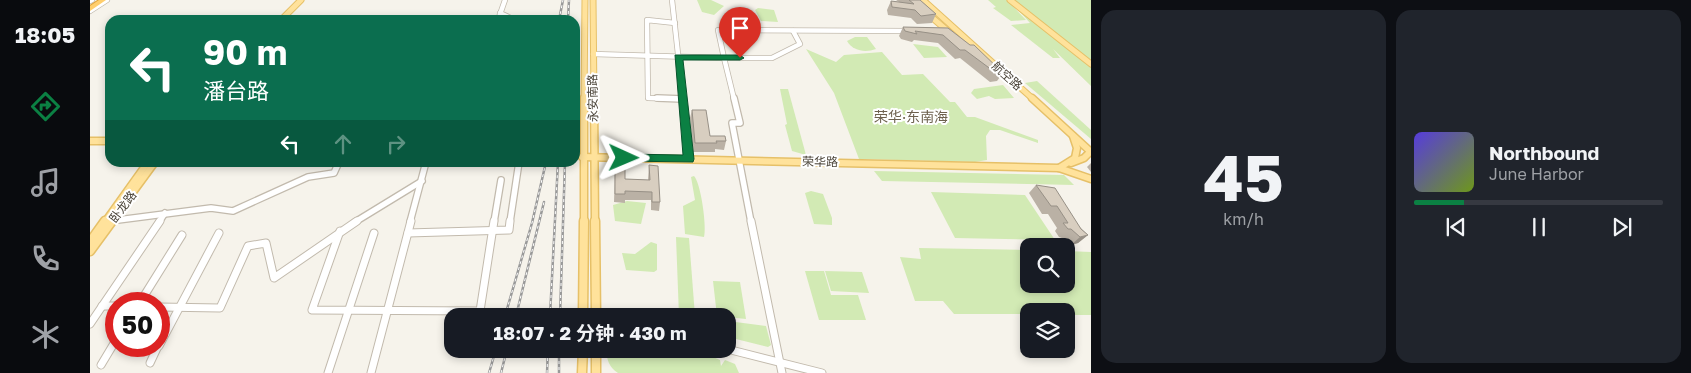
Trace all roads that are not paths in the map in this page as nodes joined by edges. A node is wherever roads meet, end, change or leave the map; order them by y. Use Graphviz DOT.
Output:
graph roads {
  1 [pos="96,0"];
  2 [pos="103,0"];
  3 [pos="107,0"];
  4 [pos="301,0"];
  5 [pos="306,0"];
  6 [pos="505,0"];
  7 [pos="585,0"];
  8 [pos="593,0"];
  9 [pos="672,0"];
  10 [pos="913,0"];
  11 [pos="918,0"];
  12 [pos="923,0"];
  13 [pos="928,0"];
  14 [pos="1010,0"];
  15 [pos="1014,0"];
  16 [pos="91,2"];
  17 [pos="90,10"];
  18 [pos="500,14"];
  19 [pos="286,15"];
  20 [pos="291,15"];
  21 [pos="675,23"];
  22 [pos="793,31"];
  23 [pos="918,31"];
  24 [pos="938,31"];
  25 [pos="948,32"];
  26 [pos="593,54"];
  27 [pos="647,56"];
  28 [pos="678,57"];
  29 [pos="724,58"];
  30 [pos="1091,60"];
  31 [pos="1091,64"];
  32 [pos="996,66"];
  33 [pos="1030,96"];
  34 [pos="683,99"];
  35 [pos="1073,136"];
  36 [pos="90,141"];
  37 [pos="105,141"];
  38 [pos="1091,145"];
  39 [pos="1091,151"];
  40 [pos="583,157"];
  41 [pos="594,157"];
  42 [pos="1075,158"];
  43 [pos="1087,158"];
  44 [pos="689,159"];
  45 [pos="738,160"];
  46 [pos="144,167"];
  47 [pos="151,167"];
  48 [pos="337,167"];
  49 [pos="425,167"];
  50 [pos="518,167"];
  51 [pos="1059,168"];
  52 [pos="1091,178"];
  53 [pos="501,180"];
  54 [pos="422,181"];
  55 [pos="165,213"];
  56 [pos="118,220"];
  57 [pos="340,231"];
  58 [pos="493,231"];
  59 [pos="374,232"];
  60 [pos="219,233"];
  61 [pos="408,233"];
  62 [pos="182,235"];
  63 [pos="90,242"];
  64 [pos="90,251"];
  65 [pos="146,292"];
  66 [pos="102,306"];
  67 [pos="170,307"];
  68 [pos="179,307"];
  69 [pos="583,308"];
  70 [pos="602,308"];
  71 [pos="349,311"];
  72 [pos="388,311"];
  73 [pos="90,324"];
  74 [pos="170,325"];
  75 [pos="736,351"];
  76 [pos="106,357"];
  77 [pos="153,357"];
  78 [pos="583,358"];
  79 [pos="596,358"];
  80 [pos="150,363"];
  81 [pos="779,363"];
  82 [pos="101,365"];
  83 [pos="328,373"];
  84 [pos="372,373"];
  85 [pos="582,373"];
  86 [pos="596,373"];
  87 [pos="782,373"];
  88 [pos="822,373"];
  1 -- 16 [label="highway"];
  2 -- 17 [label="highway"];
  3 -- 17 [label="street"];
  4 -- 19 [label="main road"];
  5 -- 20 [label="main road"];
  6 -- 18 [label="street"];
  7 -- 40 [label="main road, 永安南路"];
  8 -- 26 [label="main road, 永安南路"];
  9 -- 21 [label="street"];
  10 -- 25 [label="main road"];
  11 -- 32 [label="main road"];
  12 -- 32 [label="main road, 航空路"];
  13 -- 38 [label="main road, 航空路"];
  14 -- 31 [label="main road"];
  15 -- 30 [label="main road"];
  21 -- 27 [label="street"];
  21 -- 28 [label="street"];
  22 -- 23 [label="street"];
  22 -- 29 [label="street"];
  22 -- 29 [label="street"];
  24 -- 25 [label="street"];
  25 -- 33 [label="main road"];
  26 -- 27 [label="street"];
  26 -- 41 [label="main road, 永安南路"];
  27 -- 28 [label="street"];
  27 -- 34 [label="street"];
  28 -- 29 [label="street"];
  28 -- 34 [label="street"];
  29 -- 45 [label="street"];
  32 -- 33 [label="main road, 航空路"];
  33 -- 35 [label="main road, 航空路"];
  34 -- 44 [label="street"];
  35 -- 39 [label="main road, 航空路"];
  35 -- 42 [label="main road"];
  36 -- 37 [label="main road"];
  39 -- 43 [label="main road"];
  40 -- 41 [label="main road, 荣华路"];
  40 -- 69 [label="main road, 永安南路"];
  41 -- 44 [label="main road, 荣华路"];
  41 -- 70 [label="main road, 永安南路"];
  42 -- 43 [label="main road"];
  42 -- 51 [label="main road"];
  43 -- 51 [label="main road"];
  44 -- 45 [label="main road, 荣华路"];
  45 -- 51 [label="main road, 荣华路"];
  45 -- 81 [label="street"];
  46 -- 63 [label="main road, 卧龙路"];
  47 -- 64 [label="main road, 卧龙路"];
  48 -- 55 [label="street"];
  49 -- 54 [label="street"];
  50 -- 58 [label="street"];
  51 -- 52 [label="main road, 荣华路"];
  53 -- 58 [label="street"];
  54 -- 57 [label="street"];
  54 -- 61 [label="street"];
  55 -- 56 [label="street"];
  55 -- 66 [label="street"];
  57 -- 68 [label="street"];
  57 -- 71 [label="street"];
  58 -- 61 [label="street"];
  58 -- 72 [label="street"];
  59 -- 71 [label="street"];
  60 -- 68 [label="street"];
  61 -- 72 [label="street"];
  62 -- 65 [label="street"];
  66 -- 73 [label="street"];
  67 -- 68 [label="street"];
  68 -- 74 [label="street"];
  71 -- 72 [label="street"];
  71 -- 83 [label="street"];
  72 -- 84 [label="street"];
  75 -- 81 [label="street"];
  76 -- 82 [label="street"];
  77 -- 80 [label="street"];
  78 -- 85 [label="main road"];
  79 -- 86 [label="main road"];
  81 -- 87 [label="street"];
  81 -- 88 [label="street"];
}
